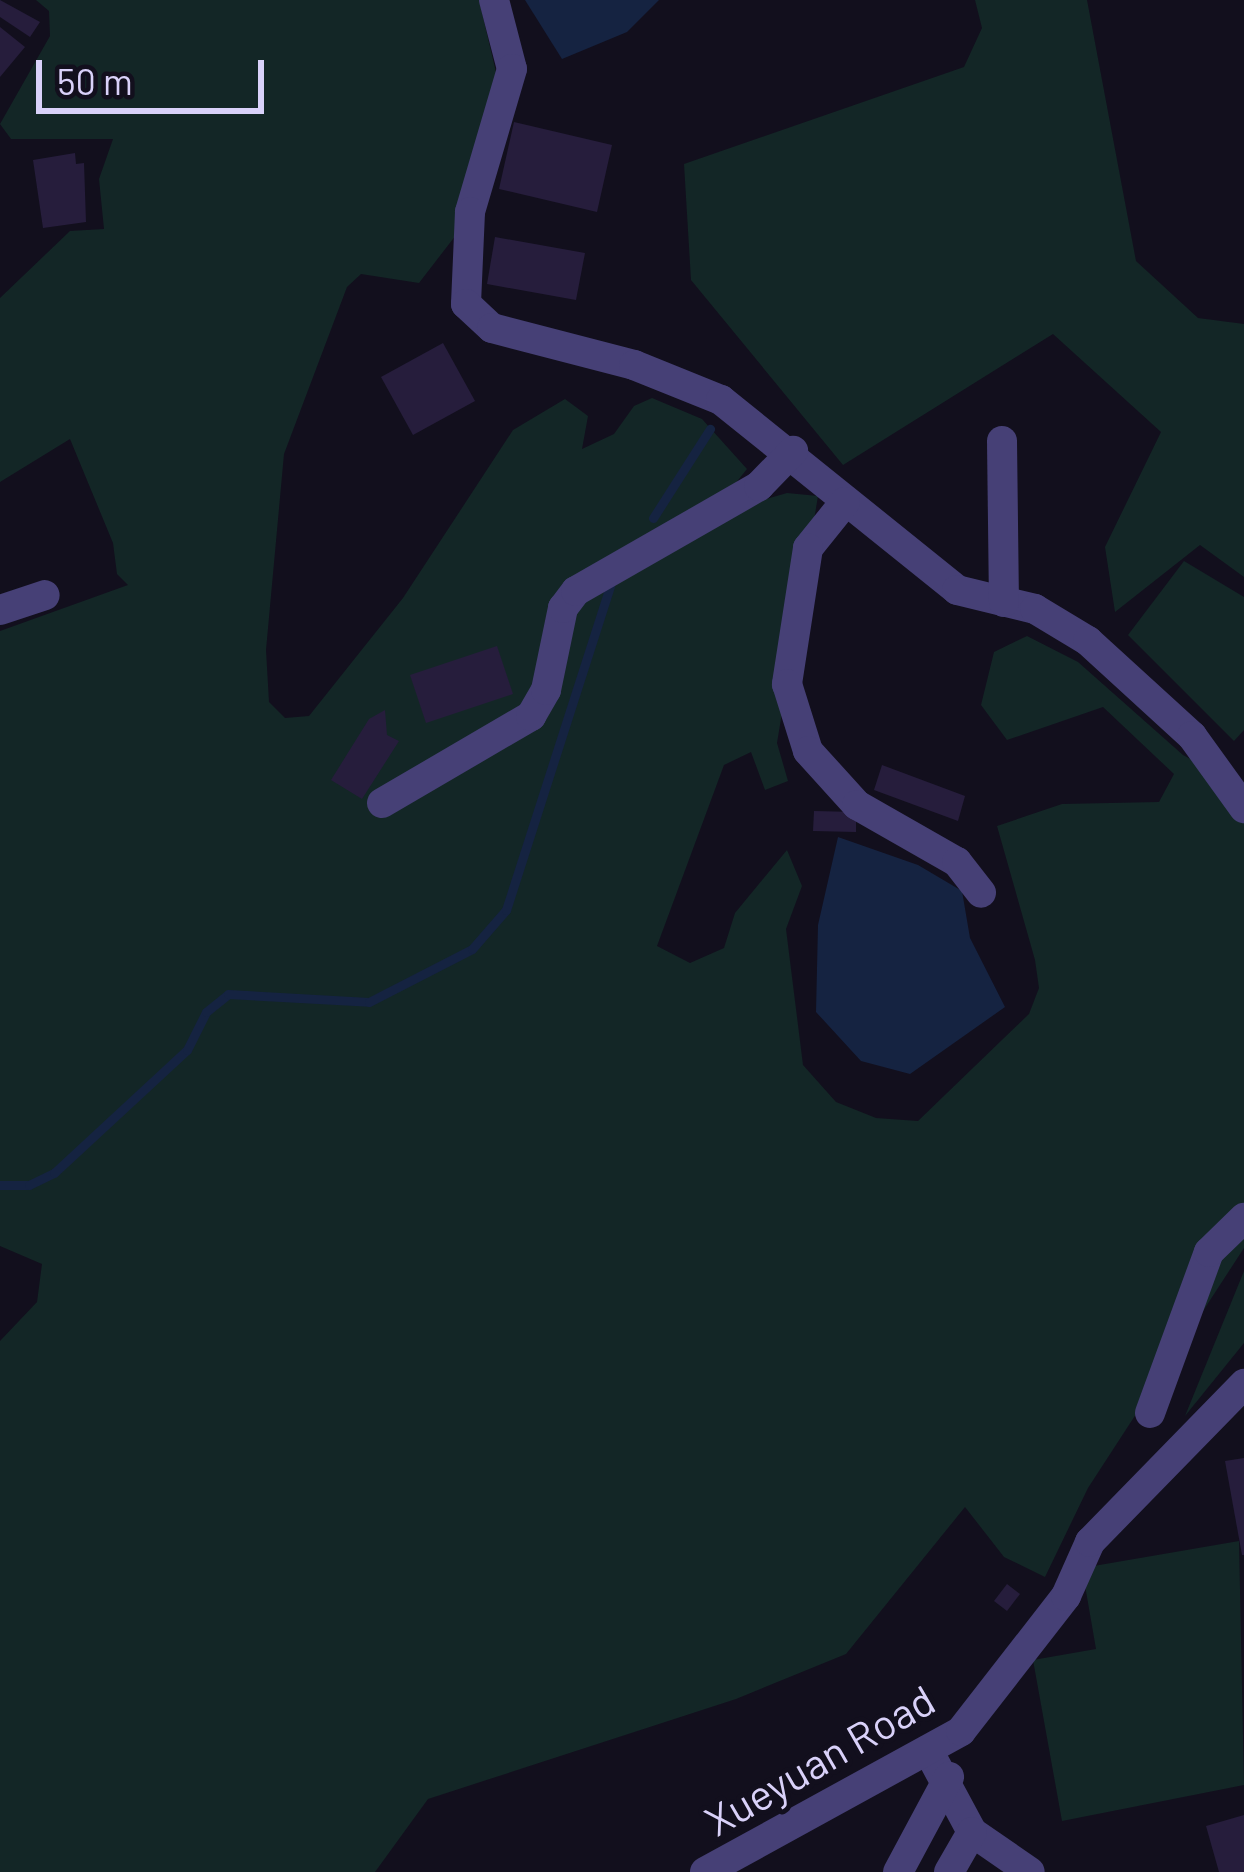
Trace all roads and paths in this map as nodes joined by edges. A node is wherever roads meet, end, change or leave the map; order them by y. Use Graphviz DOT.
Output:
graph roads {
  1 [pos="494,0"];
  2 [pos="1002,441"];
  3 [pos="793,451"];
  4 [pos="844,502"];
  5 [pos="45,595"];
  6 [pos="1004,602"];
  7 [pos="0,610"];
  8 [pos="382,803"];
  9 [pos="1244,808"];
  10 [pos="981,893"];
  11 [pos="1244,1218"];
  12 [pos="1244,1384"];
  13 [pos="1150,1413"];
  14 [pos="928,1750"];
  15 [pos="949,1778"];
  16 [pos="972,1832"];
  17 [pos="705,1872"];
  18 [pos="898,1872"];
  19 [pos="949,1872"];
  20 [pos="1030,1872"];
  1 -- 3 [label="street"];
  2 -- 6 [label="street"];
  3 -- 4 [label="street"];
  3 -- 8 [label="street"];
  4 -- 6 [label="street"];
  4 -- 10 [label="street"];
  5 -- 7 [label="street"];
  6 -- 9 [label="street"];
  11 -- 13 [label="street"];
  12 -- 14 [label="street, Xueyuan Road"];
  14 -- 15 [label="street"];
  14 -- 17 [label="street, Xueyuan Road"];
  15 -- 16 [label="street"];
  15 -- 18 [label="street"];
  16 -- 19 [label="street"];
  16 -- 20 [label="street"];
}
